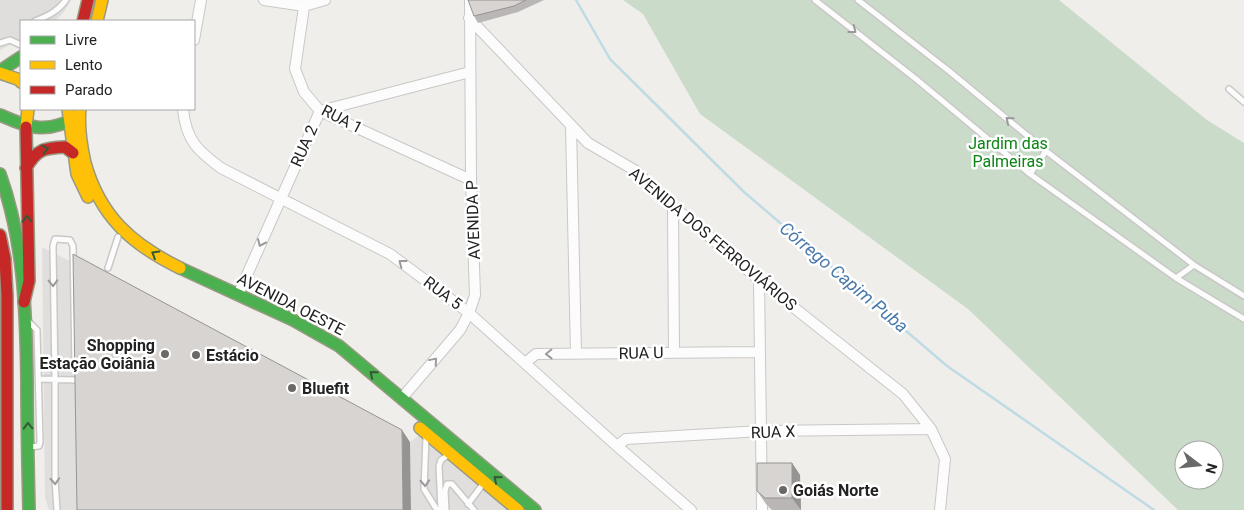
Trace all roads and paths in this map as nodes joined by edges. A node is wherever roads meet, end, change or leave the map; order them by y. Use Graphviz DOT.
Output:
graph roads {
  1 [pos="66,0"];
  2 [pos="102,0"];
  3 [pos="201,0"];
  4 [pos="264,0"];
  5 [pos="325,0"];
  6 [pos="470,0"];
  7 [pos="815,0"];
  8 [pos="858,0"];
  9 [pos="304,3"];
  10 [pos="86,10"];
  11 [pos="469,18"];
  12 [pos="38,20"];
  13 [pos="74,20"];
  14 [pos="97,20"];
  15 [pos="195,34"];
  16 [pos="0,43"];
  17 [pos="20,45"];
  18 [pos="20,58"];
  19 [pos="0,72"];
  20 [pos="470,72"];
  21 [pos="20,80"];
  22 [pos="1229,89"];
  23 [pos="1244,102"];
  24 [pos="30,110"];
  25 [pos="183,110"];
  26 [pos="320,111"];
  27 [pos="0,116"];
  28 [pos="76,116"];
  29 [pos="571,126"];
  30 [pos="26,127"];
  31 [pos="1046,151"];
  32 [pos="73,153"];
  33 [pos="26,170"];
  34 [pos="0,174"];
  35 [pos="1030,174"];
  36 [pos="471,180"];
  37 [pos="281,198"];
  38 [pos="673,207"];
  39 [pos="118,237"];
  40 [pos="1,241"];
  41 [pos="1194,265"];
  42 [pos="108,268"];
  43 [pos="1176,278"];
  44 [pos="759,280"];
  45 [pos="238,295"];
  46 [pos="1244,296"];
  47 [pos="24,302"];
  48 [pos="469,313"];
  49 [pos="25,318"];
  50 [pos="1244,319"];
  51 [pos="760,352"];
  52 [pos="674,353"];
  53 [pos="576,354"];
  54 [pos="524,363"];
  55 [pos="39,379"];
  56 [pos="55,380"];
  57 [pos="75,380"];
  58 [pos="75,389"];
  59 [pos="402,398"];
  60 [pos="931,429"];
  61 [pos="761,431"];
  62 [pos="426,433"];
  63 [pos="617,446"];
  64 [pos="28,447"];
  65 [pos="449,454"];
  66 [pos="484,483"];
  67 [pos="468,504"];
  68 [pos="7,510"];
  69 [pos="29,510"];
  70 [pos="57,510"];
  71 [pos="440,510"];
  72 [pos="446,510"];
  73 [pos="474,510"];
  74 [pos="518,510"];
  75 [pos="535,510"];
  76 [pos="691,510"];
  77 [pos="762,510"];
  78 [pos="940,510"];
  1 -- 12 [label="lane"];
  2 -- 14 [label="main road"];
  3 -- 15 [label="street"];
  4 -- 9 [label="street"];
  5 -- 9 [label="street"];
  6 -- 11 [label="street"];
  7 -- 35 [label="lane, one-way"];
  31 -- 8 [label="lane, one-way"];
  9 -- 26 [label="street, RUA 1"];
  10 -- 13 [label="main road"];
  11 -- 20 [label="street, AVENIDA P"];
  11 -- 29 [label="street, AVENIDA DOS FERROVIÁRIOS"];
  16 -- 17 [label="lane"];
  18 -- 19 [label="main road"];
  19 -- 21 [label="main road"];
  20 -- 26 [label="street, RUA 2"];
  20 -- 36 [label="street, AVENIDA P"];
  22 -- 23 [label="lane"];
  24 -- 30 [label="main road"];
  25 -- 37 [label="street, RUA 5"];
  26 -- 36 [label="street, RUA 1"];
  26 -- 37 [label="street, RUA 2"];
  27 -- 30 [label="main road"];
  28 -- 30 [label="main road"];
  28 -- 32 [label="main road, AVENIDA OESTE"];
  45 -- 28 [label="main road, AVENIDA OESTE, one-way"];
  29 -- 38 [label="street, AVENIDA DOS FERROVIÁRIOS"];
  29 -- 53 [label="street"];
  30 -- 33 [label="main road"];
  31 -- 35 [label="lane"];
  31 -- 41 [label="lane"];
  33 -- 32 [label="main road, one-way"];
  32 -- 39 [label="main road, AVENIDA OESTE"];
  47 -- 33 [label="main road, one-way"];
  34 -- 47 [label="main road"];
  35 -- 43 [label="lane"];
  36 -- 48 [label="street, AVENIDA P"];
  37 -- 45 [label="street, RUA 2, one-way"];
  48 -- 37 [label="street, RUA 5, one-way"];
  38 -- 44 [label="street, AVENIDA DOS FERROVIÁRIOS"];
  38 -- 52 [label="street"];
  39 -- 42 [label="lane"];
  39 -- 62 [label="main road, AVENIDA OESTE"];
  40 -- 68 [label="main road"];
  41 -- 43 [label="lane"];
  41 -- 46 [label="lane"];
  43 -- 50 [label="lane"];
  44 -- 51 [label="street"];
  44 -- 60 [label="street, AVENIDA DOS FERROVIÁRIOS"];
  59 -- 45 [label="main road, AVENIDA OESTE, one-way"];
  47 -- 49 [label="main road"];
  48 -- 54 [label="street, RUA 5"];
  59 -- 48 [label="street, AVENIDA P, one-way"];
  49 -- 55 [label="lane"];
  64 -- 49 [label="main road, one-way"];
  51 -- 52 [label="street, RUA U"];
  51 -- 61 [label="street"];
  52 -- 53 [label="street, RUA U"];
  53 -- 54 [label="street, RUA U, one-way"];
  54 -- 63 [label="street, RUA 5"];
  55 -- 56 [label="lane"];
  55 -- 64 [label="lane"];
  56 -- 57 [label="lane"];
  57 -- 56 [label="lane, one-way"];
  56 -- 70 [label="lane, one-way"];
  57 -- 58 [label="lane"];
  75 -- 59 [label="main road, AVENIDA OESTE, one-way"];
  60 -- 61 [label="street, RUA X"];
  60 -- 78 [label="street, AVENIDA DOS FERROVIÁRIOS"];
  61 -- 63 [label="street, RUA X"];
  61 -- 77 [label="street"];
  62 -- 65 [label="main road, AVENIDA OESTE"];
  62 -- 71 [label="lane, one-way"];
  63 -- 76 [label="street, RUA 5"];
  64 -- 69 [label="main road"];
  65 -- 66 [label="main road, AVENIDA OESTE"];
  65 -- 71 [label="lane"];
  66 -- 67 [label="lane"];
  66 -- 74 [label="main road, AVENIDA OESTE"];
  67 -- 72 [label="lane"];
  67 -- 73 [label="lane"];
}
